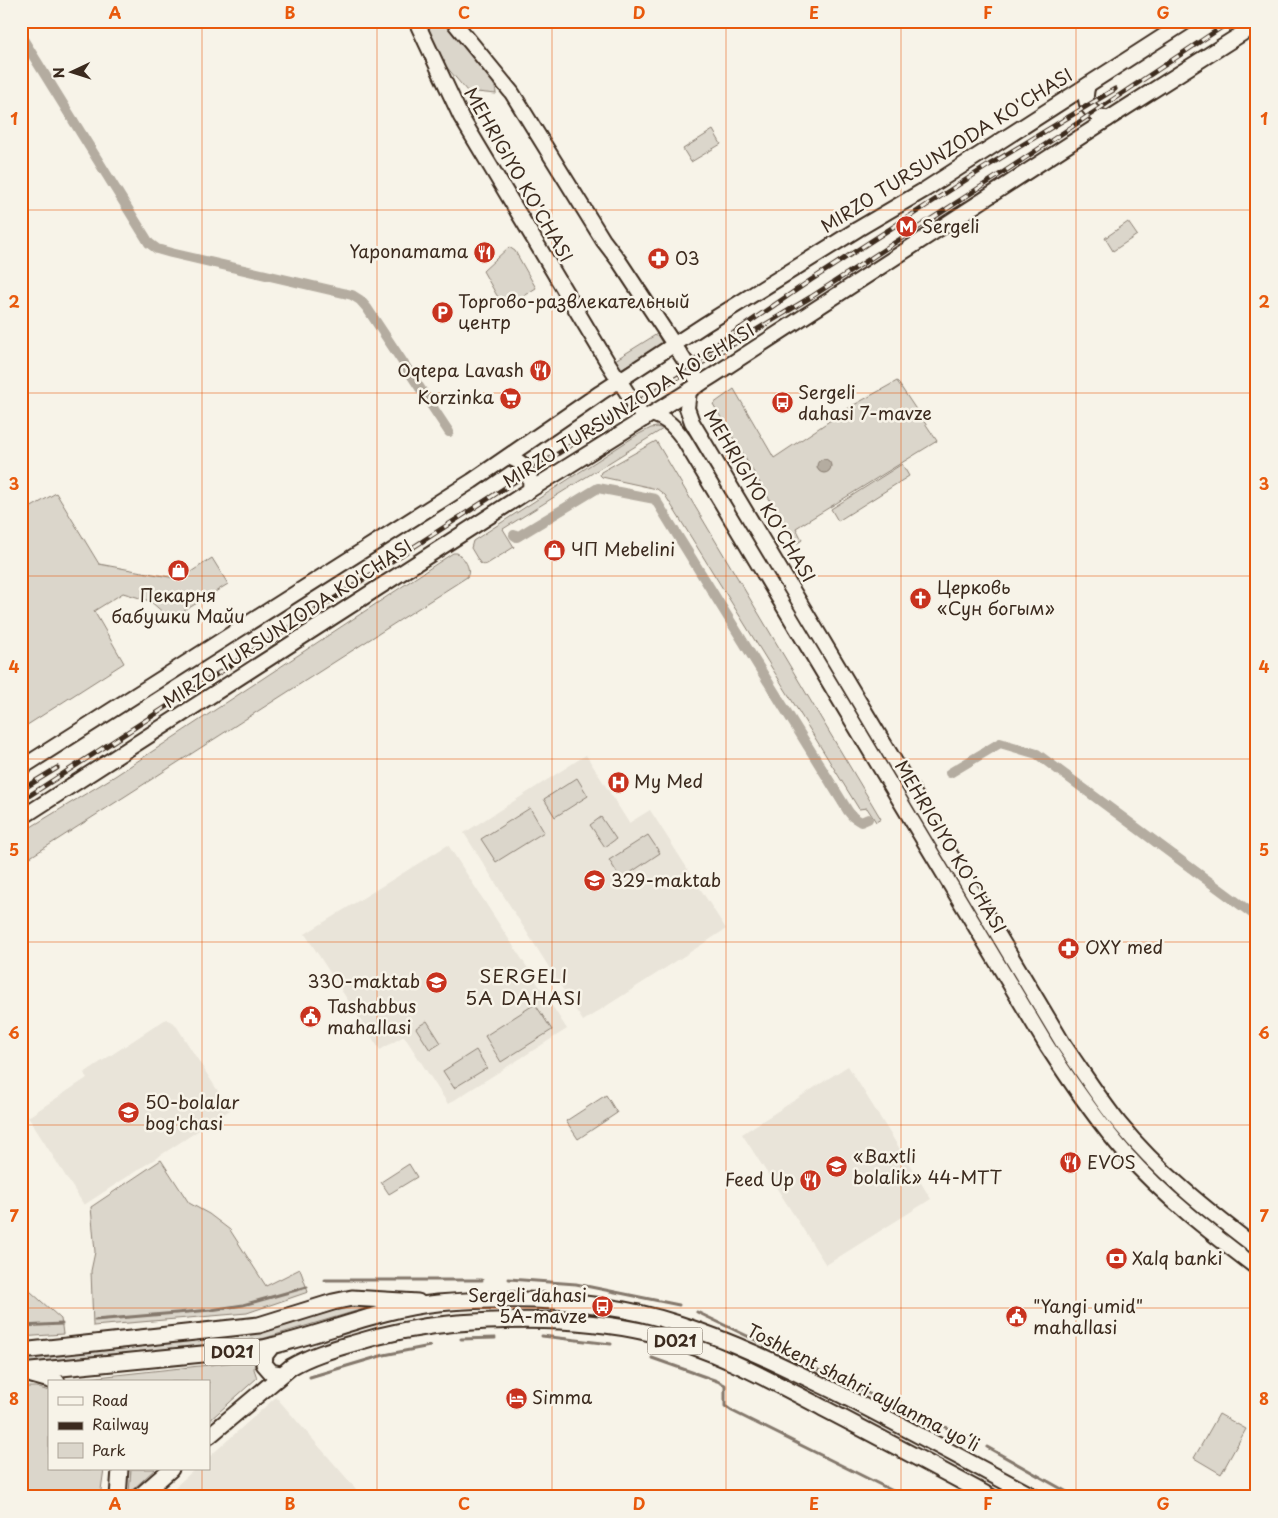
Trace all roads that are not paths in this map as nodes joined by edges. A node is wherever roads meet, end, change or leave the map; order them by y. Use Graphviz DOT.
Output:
graph roads {
  1 [pos="416,21"];
  2 [pos="453,21"];
  3 [pos="1187,21"];
  4 [pos="1257,24"];
  5 [pos="1088,85"];
  6 [pos="1108,119"];
  7 [pos="675,344"];
  8 [pos="620,380"];
  9 [pos="694,387"];
  10 [pos="648,416"];
  11 [pos="508,457"];
  12 [pos="530,490"];
  13 [pos="21,768"];
  14 [pos="24,813"];
  15 [pos="1257,1248"];
  16 [pos="1257,1268"];
  17 [pos="437,1303"];
  18 [pos="272,1346"];
  19 [pos="21,1351"];
  20 [pos="21,1373"];
  21 [pos="281,1374"];
  22 [pos="50,1380"];
  23 [pos="860,1404"];
  24 [pos="851,1422"];
  25 [pos="210,1435"];
  26 [pos="967,1461"];
  27 [pos="120,1470"];
  28 [pos="170,1470"];
  29 [pos="957,1479"];
  30 [pos="118,1497"];
  31 [pos="139,1497"];
  32 [pos="990,1497"];
  33 [pos="1034,1497"];
  1 -- 8 [label="main road, MEHRIGIYO KO'CHASI"];
  2 -- 7 [label="main road, MEHRIGIYO KO'CHASI"];
  3 -- 5 [label="main road, MIRZO TURSUNZODA KO'CHASI"];
  4 -- 6 [label="main road, MIRZO TURSUNZODA KO'CHASI"];
  5 -- 6 [label="main road"];
  5 -- 7 [label="main road, MIRZO TURSUNZODA KO'CHASI"];
  6 -- 9 [label="main road, MIRZO TURSUNZODA KO'CHASI"];
  7 -- 8 [label="main road, MIRZO TURSUNZODA KO'CHASI"];
  7 -- 9 [label="main road, MEHRIGIYO KO'CHASI"];
  8 -- 10 [label="main road, MEHRIGIYO KO'CHASI"];
  8 -- 11 [label="main road, MIRZO TURSUNZODA KO'CHASI"];
  9 -- 10 [label="main road, MIRZO TURSUNZODA KO'CHASI"];
  9 -- 15 [label="main road, MEHRIGIYO KO'CHASI"];
  10 -- 12 [label="main road, MIRZO TURSUNZODA KO'CHASI"];
  10 -- 16 [label="main road, MEHRIGIYO KO'CHASI"];
  11 -- 12 [label="main road"];
  11 -- 13 [label="main road, MIRZO TURSUNZODA KO'CHASI"];
  12 -- 14 [label="main road, MIRZO TURSUNZODA KO'CHASI"];
  17 -- 18 [label="highway, Toshkent shahri aylanma yoʻli / D021"];
  17 -- 19 [label="highway"];
  17 -- 23 [label="highway, Toshkent shahri aylanma yoʻli / D021"];
  18 -- 20 [label="highway, Toshkent shahri aylanma yoʻli / D021"];
  18 -- 21 [label="highway"];
  20 -- 22 [label="highway, Toshkent shahri aylanma yoʻli / D021"];
  21 -- 24 [label="highway, Toshkent shahri aylanma yoʻli / D021"];
  21 -- 25 [label="highway, Toshkent shahri aylanma yoʻli / D021"];
  23 -- 24 [label="highway"];
  23 -- 26 [label="highway, Toshkent shahri aylanma yoʻli / D021"];
  24 -- 29 [label="highway, Toshkent shahri aylanma yoʻli / D021"];
  26 -- 29 [label="highway"];
  26 -- 33 [label="highway, Toshkent shahri aylanma yoʻli / D021"];
  27 -- 30 [label="highway"];
  28 -- 31 [label="highway"];
  29 -- 32 [label="highway, Toshkent shahri aylanma yoʻli / D021"];
}
